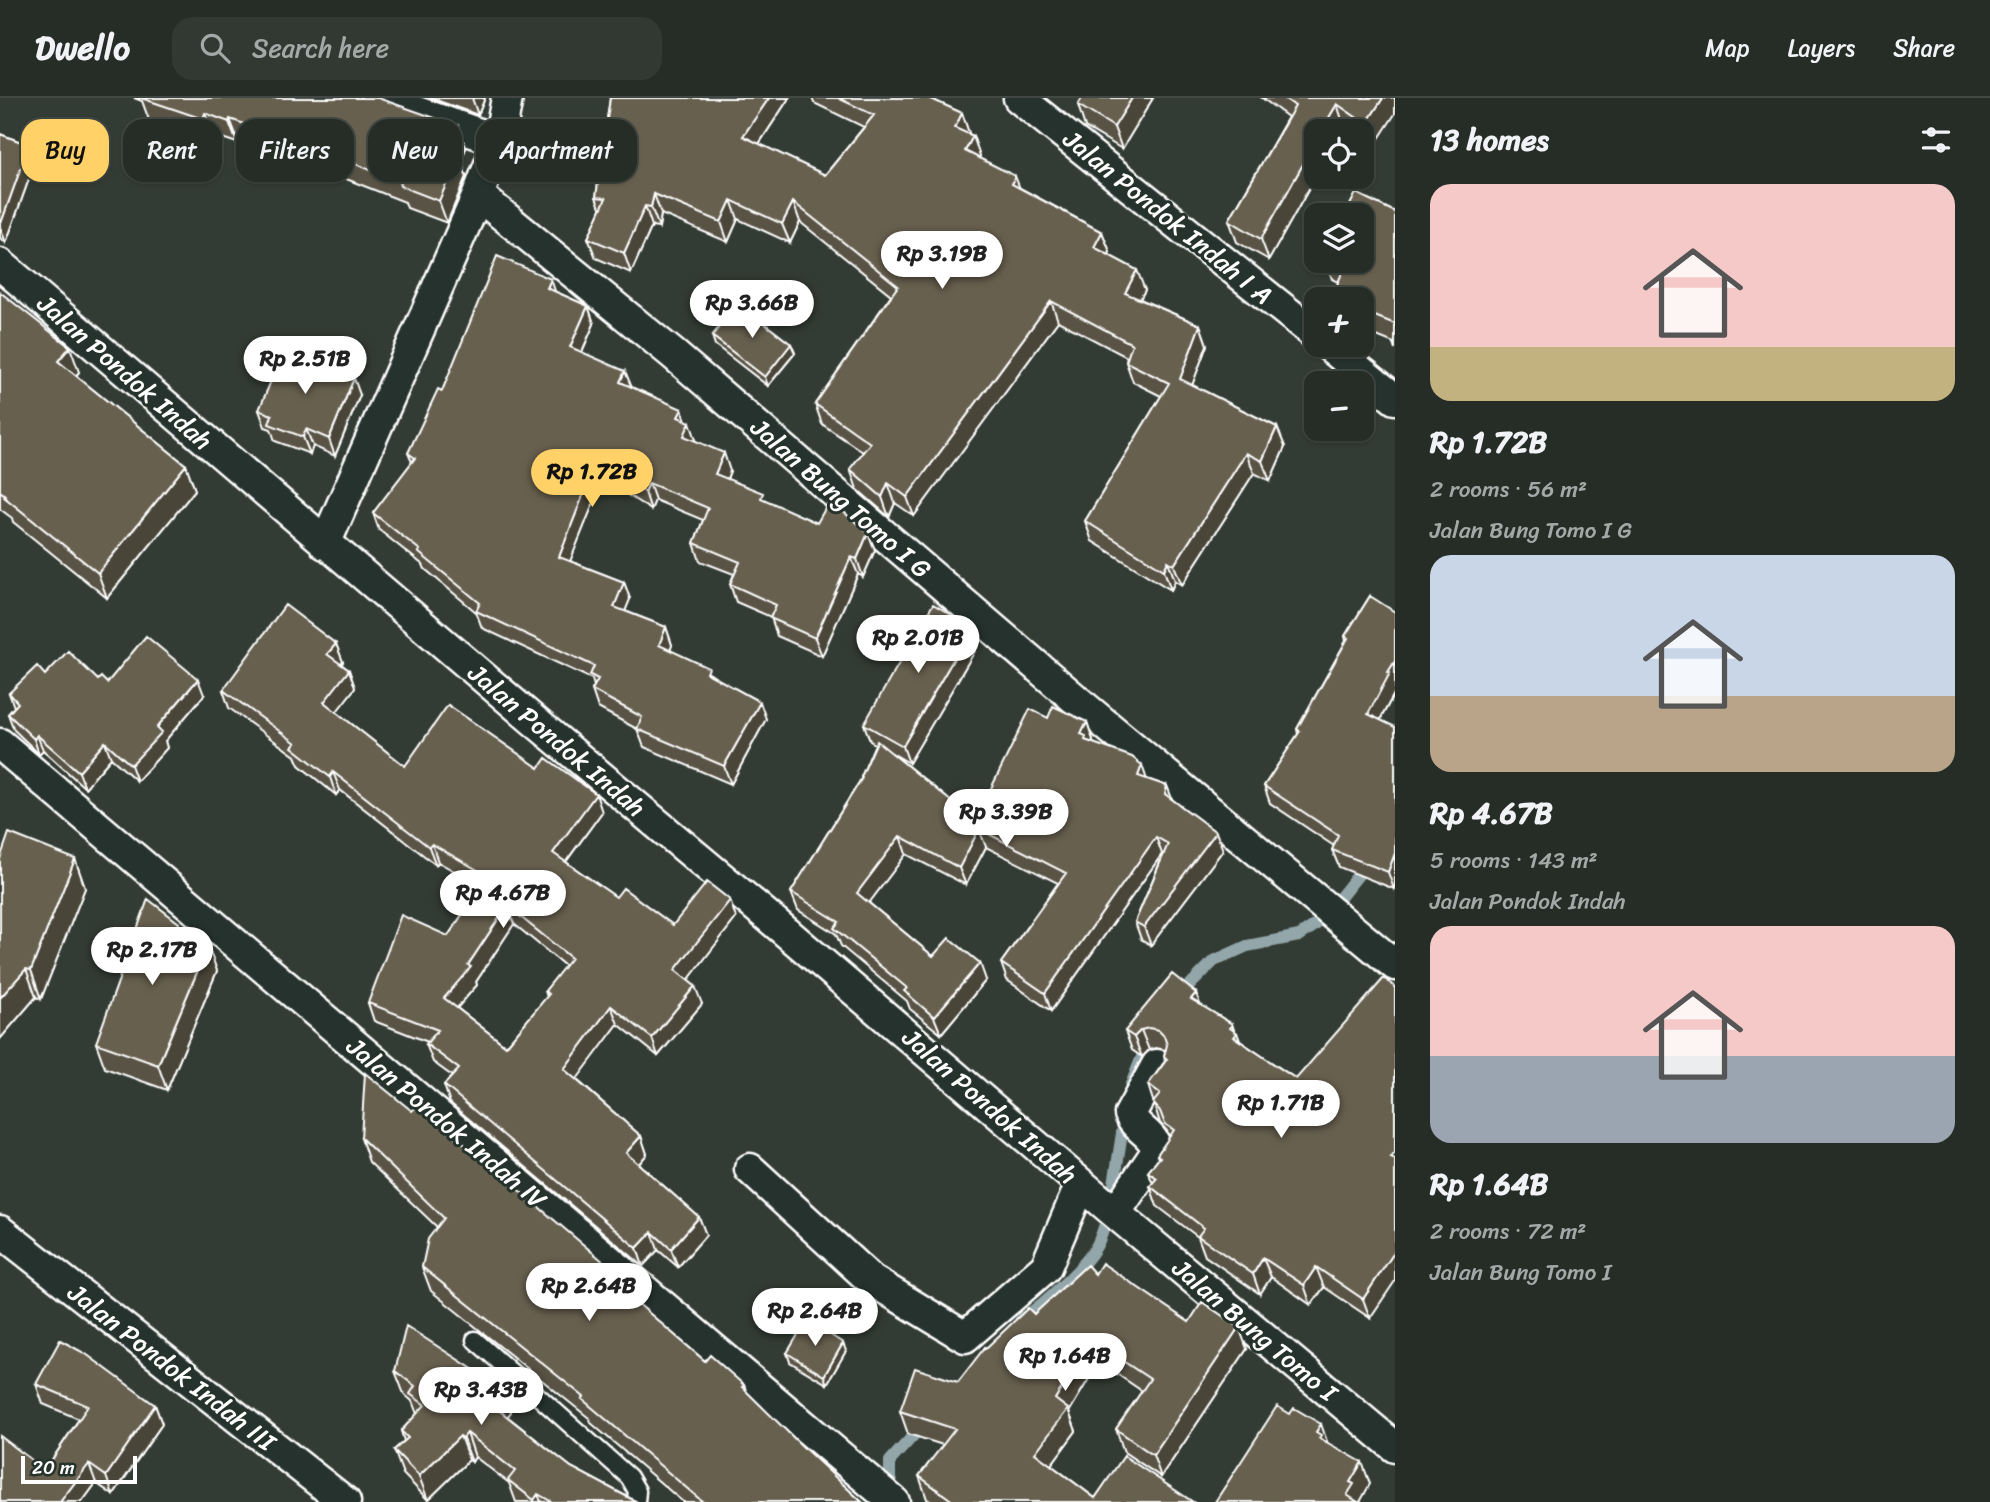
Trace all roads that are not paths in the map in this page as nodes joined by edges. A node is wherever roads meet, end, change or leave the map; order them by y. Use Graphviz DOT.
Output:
graph roads {
  1 [pos="377,98"];
  2 [pos="508,98"];
  3 [pos="1019,98"];
  4 [pos="504,119"];
  5 [pos="476,133"];
  6 [pos="483,182"];
  7 [pos="478,195"];
  8 [pos="0,264"];
  9 [pos="1304,325"];
  10 [pos="1343,357"];
  11 [pos="1395,399"];
  12 [pos="325,544"];
  13 [pos="0,744"];
  14 [pos="1395,965"];
  15 [pos="1157,1065"];
  16 [pos="750,1169"];
  17 [pos="1081,1184"];
  18 [pos="1115,1213"];
  19 [pos="0,1231"];
  20 [pos="475,1340"];
  21 [pos="1395,1447"];
  22 [pos="345,1502"];
  23 [pos="636,1502"];
  24 [pos="894,1502"];
  1 -- 5 [label="street"];
  2 -- 4 [label="street"];
  3 -- 9 [label="street, Jalan Pondok Indah I A"];
  6 -- 7 [label="street"];
  7 -- 12 [label="street"];
  7 -- 14 [label="street, Jalan Bung Tomo I G"];
  8 -- 12 [label="street, Jalan Pondok Indah"];
  10 -- 11 [label="street"];
  12 -- 17 [label="street, Jalan Pondok Indah"];
  13 -- 24 [label="street, Jalan Pondok Indah IV"];
  15 -- 18 [label="street"];
  16 -- 17 [label="street"];
  17 -- 18 [label="street, Jalan Pondok Indah"];
  18 -- 21 [label="street, Jalan Bung Tomo I"];
  19 -- 22 [label="street, Jalan Pondok Indah III"];
  20 -- 23 [label="lane"];
}
